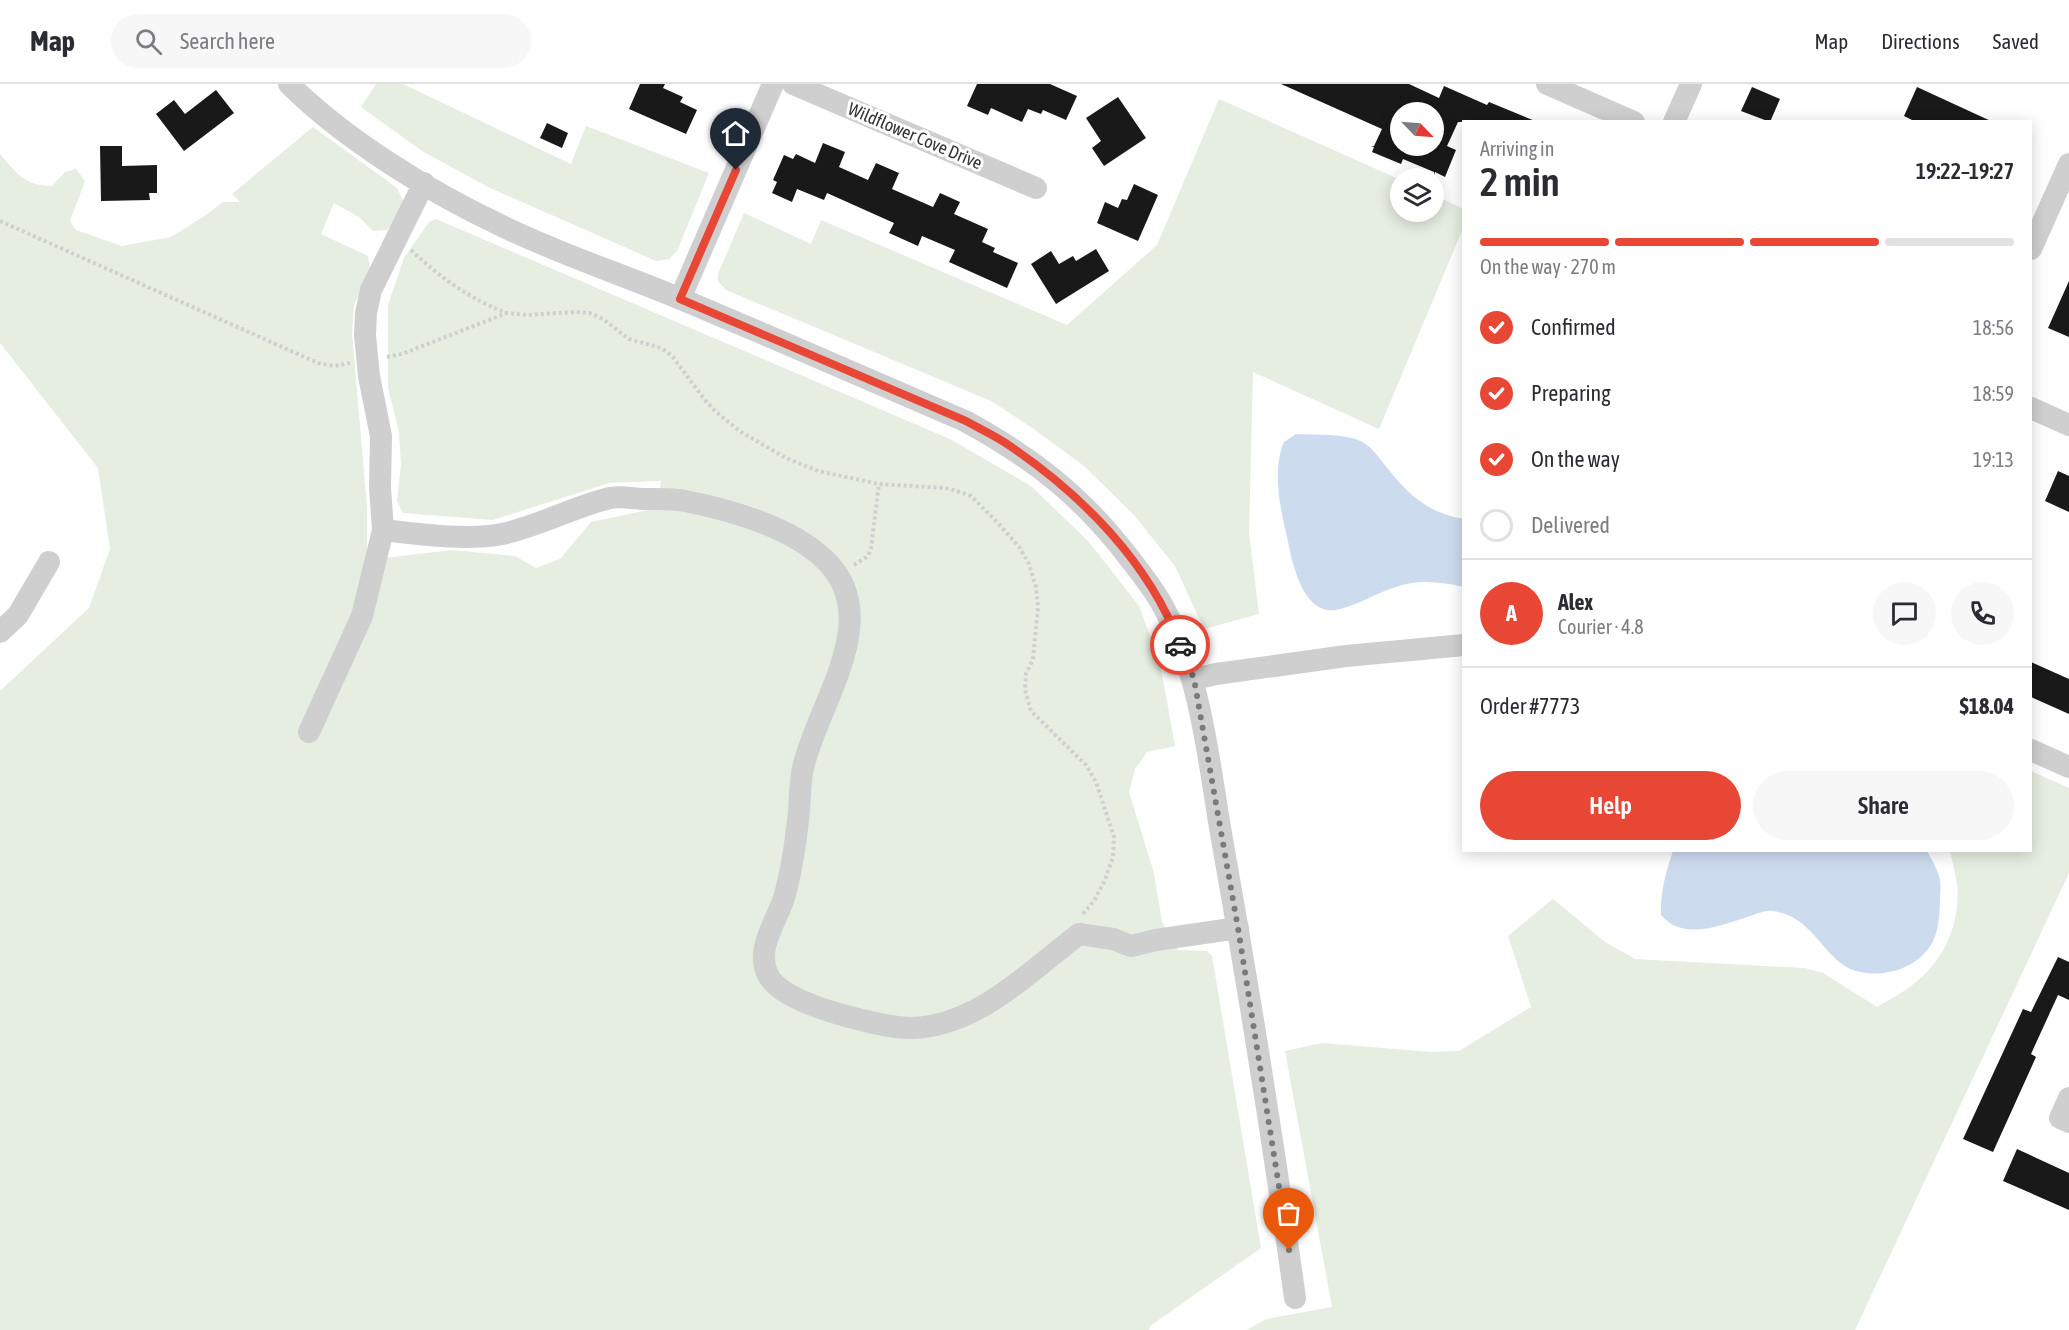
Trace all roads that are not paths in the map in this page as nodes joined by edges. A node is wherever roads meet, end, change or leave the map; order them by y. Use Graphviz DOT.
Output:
graph roads {
  1 [pos="289,84"];
  2 [pos="773,84"];
  3 [pos="793,84"];
  4 [pos="1547,84"];
  5 [pos="1691,84"];
  6 [pos="1629,120"];
  7 [pos="1675,120"];
  8 [pos="2069,164"];
  9 [pos="424,183"];
  10 [pos="1036,188"];
  11 [pos="2034,235"];
  12 [pos="680,299"];
  13 [pos="2032,408"];
  14 [pos="2069,425"];
  15 [pos="383,530"];
  16 [pos="48,562"];
  17 [pos="0,632"];
  18 [pos="1462,645"];
  19 [pos="1194,679"];
  20 [pos="309,732"];
  21 [pos="2032,750"];
  22 [pos="2069,767"];
  23 [pos="1238,928"];
  24 [pos="2069,1098"];
  25 [pos="2069,1122"];
  26 [pos="1295,1298"];
  1 -- 9 [label="street"];
  2 -- 12 [label="street"];
  3 -- 10 [label="street, Wildflower Cove Drive"];
  4 -- 6 [label="street"];
  5 -- 7 [label="street"];
  8 -- 11 [label="street"];
  9 -- 12 [label="street"];
  9 -- 15 [label="street"];
  12 -- 19 [label="street"];
  13 -- 14 [label="street"];
  15 -- 20 [label="street"];
  15 -- 23 [label="street"];
  16 -- 17 [label="street"];
  18 -- 19 [label="street"];
  19 -- 23 [label="street"];
  21 -- 22 [label="street"];
  23 -- 26 [label="street"];
  24 -- 25 [label="street"];
}
